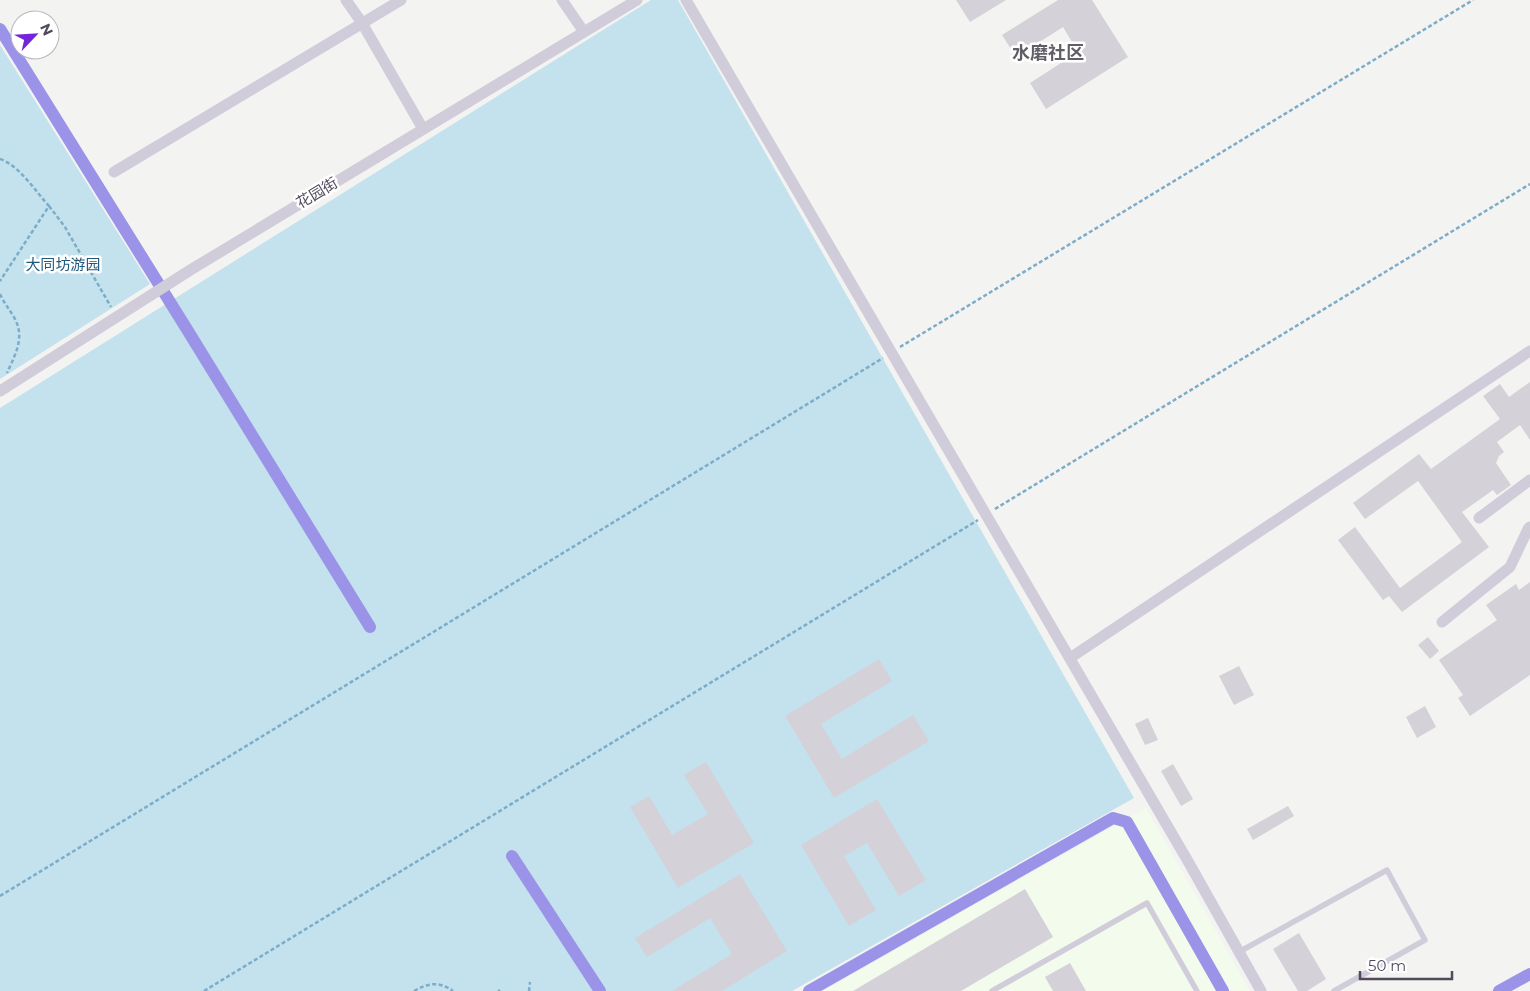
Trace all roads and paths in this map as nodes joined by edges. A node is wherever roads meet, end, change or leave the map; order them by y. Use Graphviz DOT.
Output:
graph roads {
  1 [pos="346,0"];
  2 [pos="400,0"];
  3 [pos="562,0"];
  4 [pos="637,0"];
  5 [pos="686,0"];
  6 [pos="1472,0"];
  7 [pos="362,23"];
  8 [pos="584,32"];
  9 [pos="423,130"];
  10 [pos="0,159"];
  11 [pos="114,172"];
  12 [pos="1530,184"];
  13 [pos="49,206"];
  14 [pos="0,281"];
  15 [pos="0,294"];
  16 [pos="112,308"];
  17 [pos="1530,351"];
  18 [pos="892,352"];
  19 [pos="0,371"];
  20 [pos="9,379"];
  21 [pos="0,391"];
  22 [pos="1530,480"];
  23 [pos="986,515"];
  24 [pos="1479,518"];
  25 [pos="1530,527"];
  26 [pos="1442,622"];
  27 [pos="1070,658"];
  28 [pos="0,896"];
  29 [pos="1239,952"];
  30 [pos="530,982"];
  31 [pos="1000,989"];
  32 [pos="204,991"];
  33 [pos="414,991"];
  34 [pos="453,991"];
  35 [pos="528,991"];
  36 [pos="992,991"];
  37 [pos="1197,991"];
  38 [pos="1261,991"];
  39 [pos="1334,991"];
  1 -- 7 [label="street"];
  2 -- 7 [label="street"];
  3 -- 8 [label="street"];
  4 -- 8 [label="street, 花园街"];
  5 -- 18 [label="street"];
  6 -- 18 [label="path"];
  7 -- 9 [label="street"];
  7 -- 11 [label="street"];
  8 -- 9 [label="street, 花园街"];
  9 -- 20 [label="street, 花园街"];
  10 -- 13 [label="path"];
  12 -- 23 [label="path"];
  13 -- 14 [label="path"];
  13 -- 16 [label="path"];
  15 -- 20 [label="path"];
  17 -- 27 [label="street"];
  18 -- 23 [label="street"];
  18 -- 28 [label="path"];
  19 -- 20 [label="path"];
  20 -- 21 [label="street, 花园街"];
  22 -- 24 [label="street"];
  23 -- 27 [label="street"];
  23 -- 32 [label="path"];
  25 -- 26 [label="street"];
  27 -- 29 [label="street"];
  29 -- 38 [label="street"];
  29 -- 39 [label="lane"];
  30 -- 35 [label="path"];
  31 -- 36 [label="lane"];
  31 -- 37 [label="lane"];
  33 -- 34 [label="path"];
}
